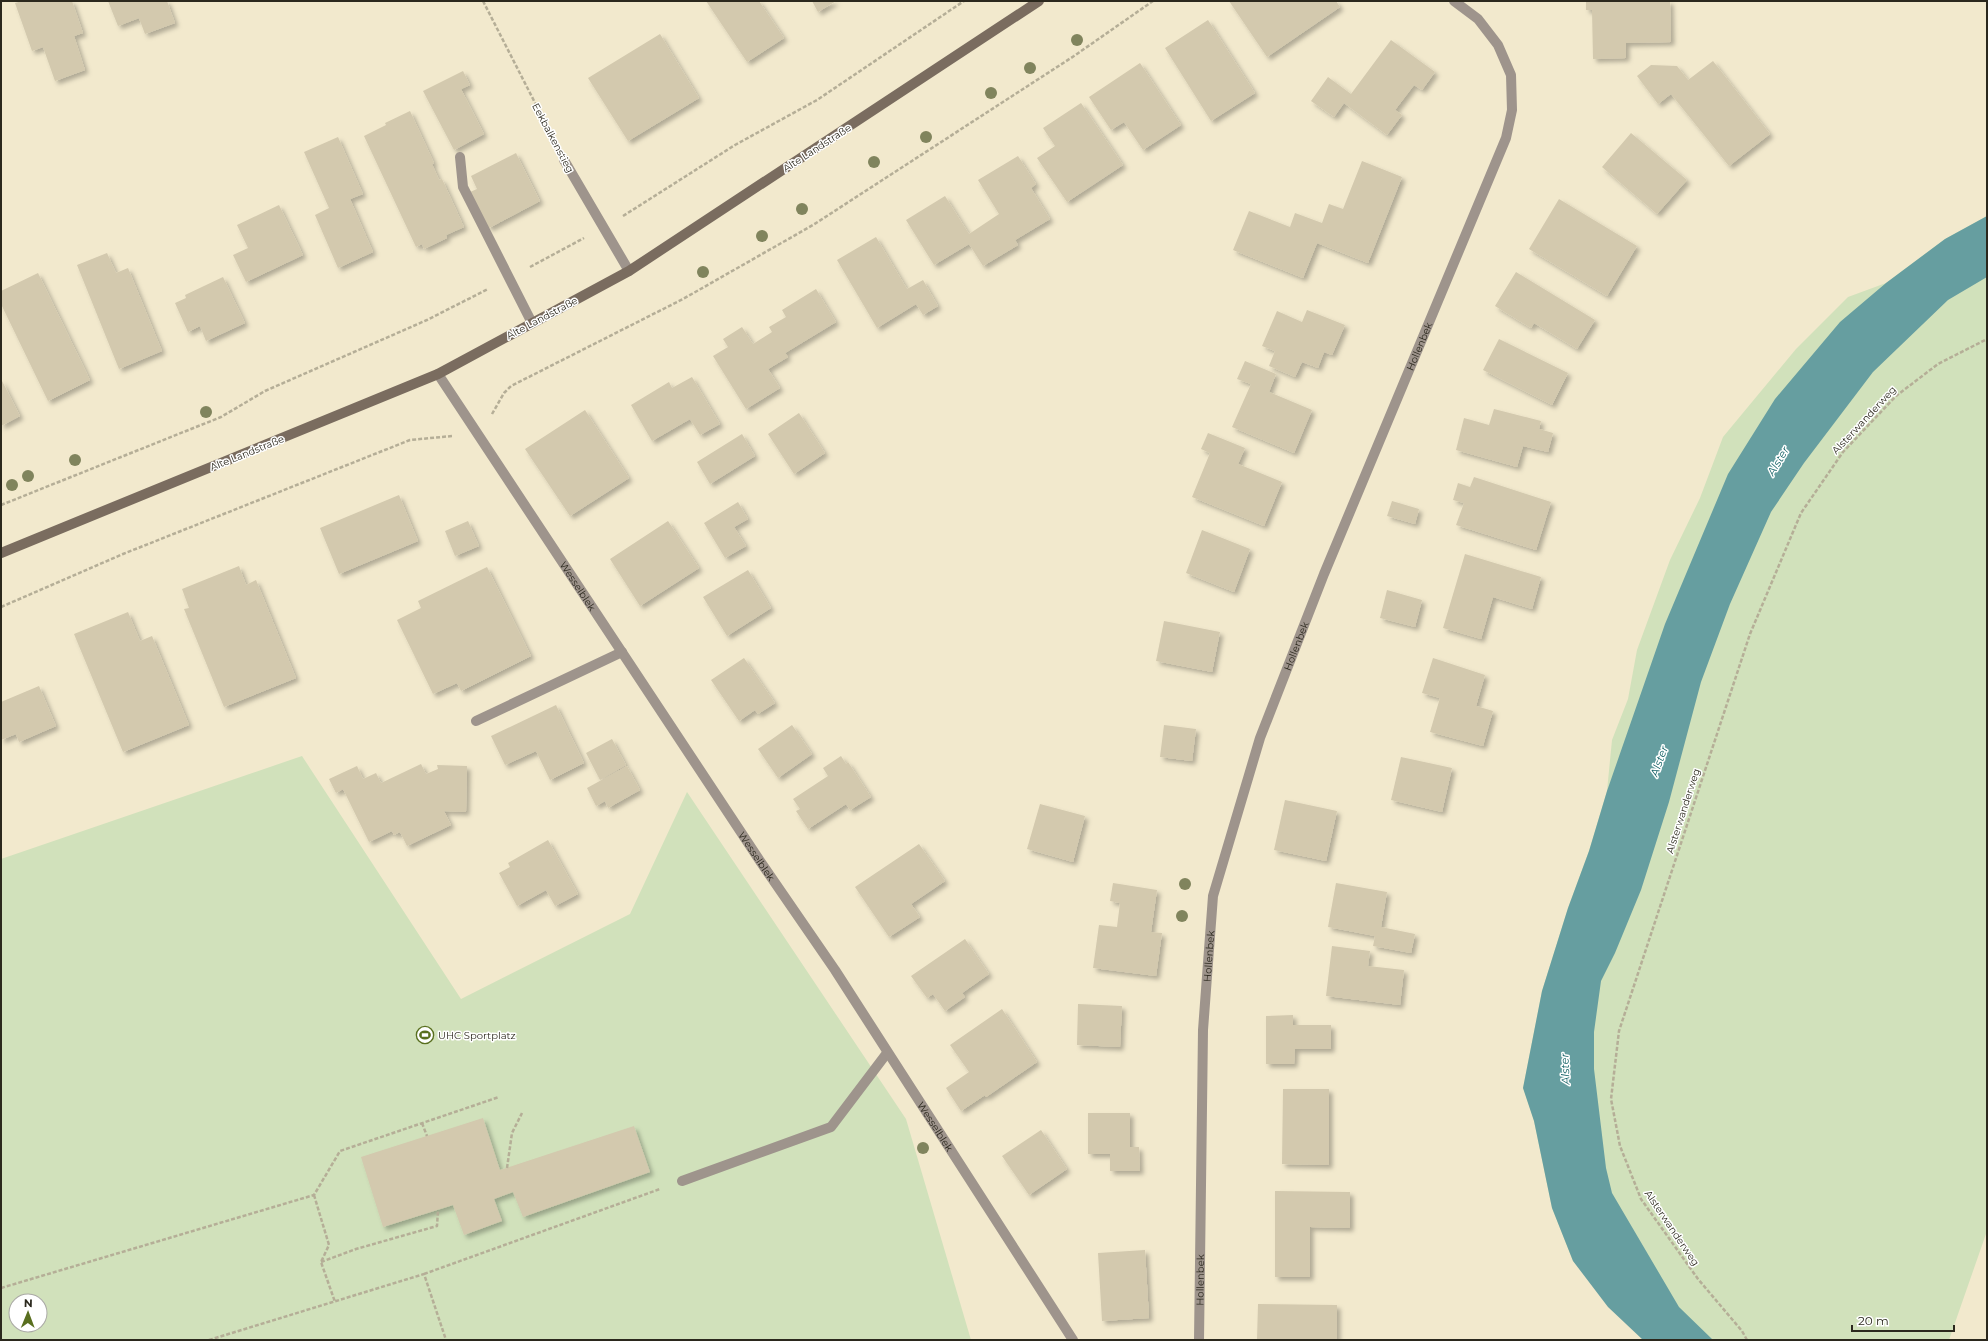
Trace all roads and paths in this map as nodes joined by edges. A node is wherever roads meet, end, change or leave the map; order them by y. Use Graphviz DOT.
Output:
graph roads {
  1 [pos="484,1"];
  2 [pos="1039,1"];
  3 [pos="1153,1"];
  4 [pos="1454,1"];
  5 [pos="460,157"];
  6 [pos="564,160"];
  7 [pos="629,272"];
  8 [pos="532,323"];
  9 [pos="1987,339"];
  10 [pos="438,374"];
  11 [pos="488,417"];
  12 [pos="456,436"];
  13 [pos="1,553"];
  14 [pos="1,607"];
  15 [pos="622,652"];
  16 [pos="476,720"];
  17 [pos="887,1053"];
  18 [pos="499,1097"];
  19 [pos="522,1113"];
  20 [pos="422,1123"];
  21 [pos="427,1136"];
  22 [pos="507,1168"];
  23 [pos="682,1181"];
  24 [pos="314,1195"];
  25 [pos="438,1210"];
  26 [pos="321,1262"];
  27 [pos="424,1274"];
  28 [pos="1,1288"];
  29 [pos="335,1302"];
  30 [pos="209,1340"];
  31 [pos="446,1340"];
  32 [pos="1073,1340"];
  33 [pos="1199,1340"];
  34 [pos="1747,1340"];
  1 -- 6 [label="path, Eekbalkenstieg"];
  2 -- 7 [label="main road, Alte Landstraße"];
  3 -- 11 [label="path"];
  4 -- 33 [label="street, Hollenbek"];
  5 -- 8 [label="street"];
  6 -- 7 [label="street, Eekbalkenstieg"];
  7 -- 8 [label="main road, Alte Landstraße"];
  8 -- 10 [label="main road, Alte Landstraße"];
  9 -- 34 [label="path, Alsterwanderweg"];
  10 -- 13 [label="main road, Alte Landstraße"];
  10 -- 15 [label="street, Wesselblek"];
  12 -- 14 [label="path"];
  15 -- 16 [label="street"];
  15 -- 17 [label="street, Wesselblek"];
  17 -- 23 [label="street"];
  17 -- 32 [label="street, Wesselblek"];
  18 -- 20 [label="path"];
  19 -- 22 [label="path"];
  20 -- 21 [label="path"];
  20 -- 24 [label="path"];
  23 -- 27 [label="path"];
  24 -- 26 [label="path"];
  24 -- 28 [label="path"];
  25 -- 26 [label="path"];
  26 -- 29 [label="path"];
  27 -- 29 [label="path"];
  27 -- 31 [label="path"];
  29 -- 30 [label="path"];
}
